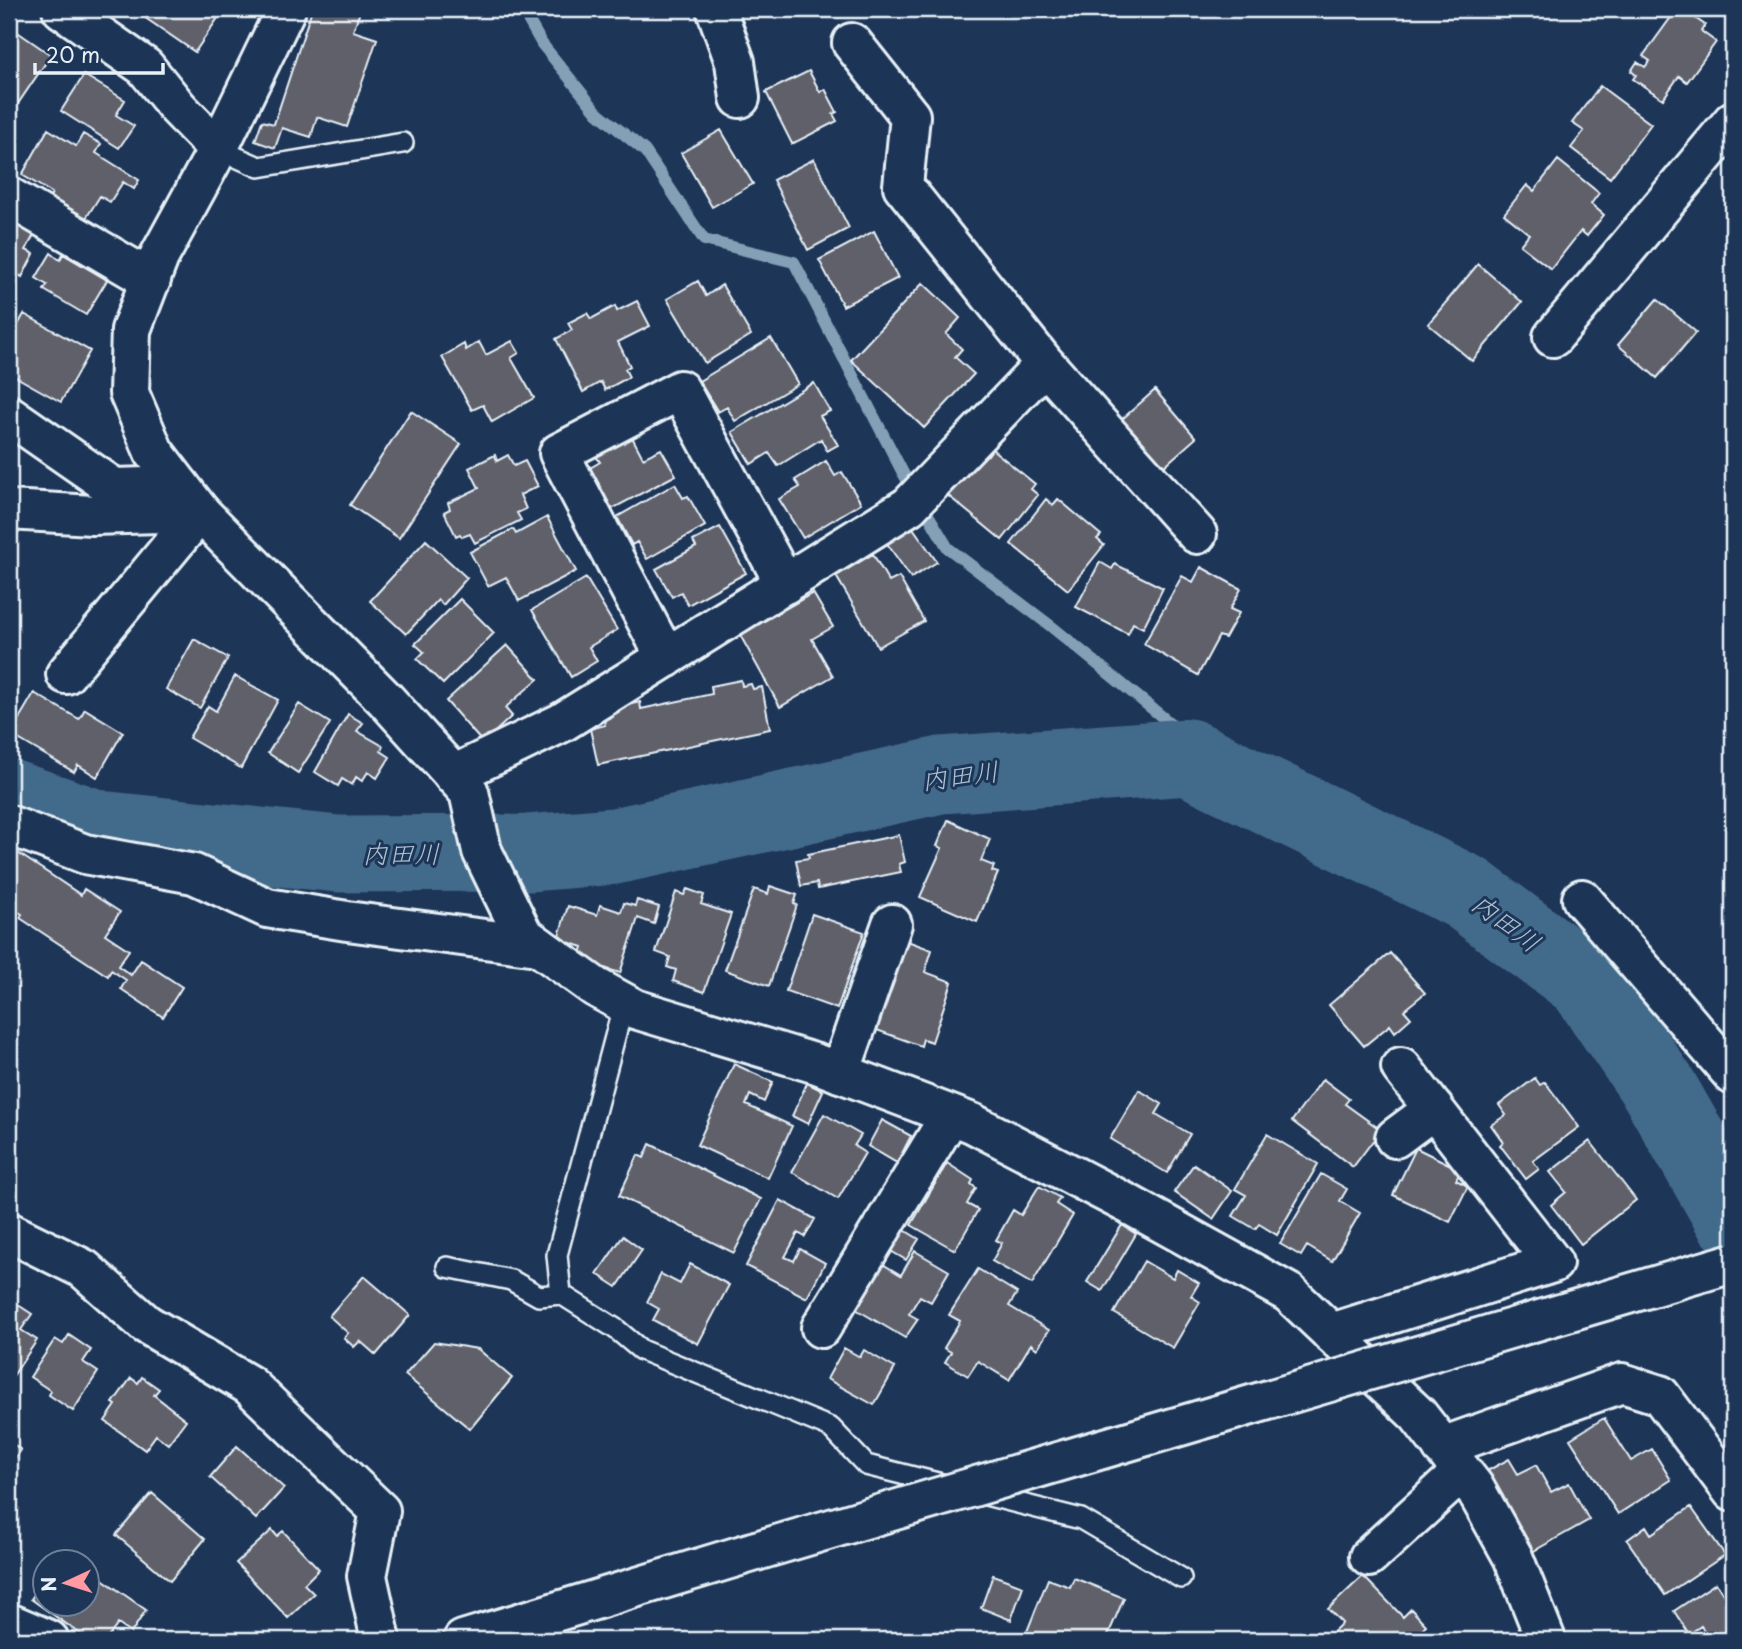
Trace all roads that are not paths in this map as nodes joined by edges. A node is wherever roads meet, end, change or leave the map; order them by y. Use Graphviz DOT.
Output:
graph roads {
  1 [pos="62,9"];
  2 [pos="286,9"];
  3 [pos="716,9"];
  4 [pos="852,43"];
  5 [pos="740,98"];
  6 [pos="1733,121"];
  7 [pos="403,143"];
  8 [pos="218,149"];
  9 [pos="9,197"];
  10 [pos="151,280"];
  11 [pos="1553,337"];
  12 [pos="1045,364"];
  13 [pos="9,415"];
  14 [pos="190,499"];
  15 [pos="9,510"];
  16 [pos="1197,534"];
  17 [pos="785,584"];
  18 [pos="666,658"];
  19 [pos="66,674"];
  20 [pos="461,784"];
  21 [pos="9,825"];
  22 [pos="1582,899"];
  23 [pos="892,924"];
  24 [pos="531,941"];
  25 [pos="624,1003"];
  26 [pos="1401,1067"];
  27 [pos="840,1073"];
  28 [pos="1733,1075"];
  29 [pos="1434,1110"];
  30 [pos="950,1116"];
  31 [pos="1395,1138"];
  32 [pos="9,1232"];
  33 [pos="1733,1263"];
  34 [pos="447,1267"];
  35 [pos="561,1294"];
  36 [pos="821,1328"];
  37 [pos="1331,1333"];
  38 [pos="1452,1460"];
  39 [pos="1733,1492"];
  40 [pos="1369,1557"];
  41 [pos="1181,1578"];
  42 [pos="9,1623"];
  43 [pos="49,1640"];
  44 [pos="381,1640"];
  45 [pos="463,1640"];
  46 [pos="1546,1640"];
  1 -- 8 [label="street"];
  2 -- 8 [label="street"];
  3 -- 5 [label="street"];
  4 -- 12 [label="street"];
  6 -- 11 [label="street"];
  7 -- 8 [label="lane"];
  8 -- 10 [label="street"];
  9 -- 10 [label="street"];
  10 -- 14 [label="street"];
  12 -- 16 [label="street"];
  12 -- 17 [label="street"];
  13 -- 14 [label="street"];
  14 -- 15 [label="street"];
  14 -- 19 [label="street"];
  14 -- 20 [label="street"];
  17 -- 18 [label="street"];
  17 -- 18 [label="street"];
  18 -- 20 [label="street"];
  20 -- 24 [label="street"];
  21 -- 24 [label="street"];
  22 -- 28 [label="street"];
  23 -- 27 [label="street"];
  24 -- 25 [label="street"];
  25 -- 27 [label="street"];
  25 -- 35 [label="lane"];
  26 -- 29 [label="street"];
  27 -- 30 [label="street"];
  29 -- 31 [label="street"];
  29 -- 37 [label="street"];
  30 -- 36 [label="street"];
  30 -- 37 [label="street"];
  32 -- 44 [label="street"];
  33 -- 45 [label="street, bridge"];
  34 -- 35 [label="lane"];
  35 -- 41 [label="lane"];
  37 -- 38 [label="street"];
  38 -- 39 [label="street"];
  38 -- 40 [label="street"];
  38 -- 46 [label="street"];
  42 -- 43 [label="street"];
}
